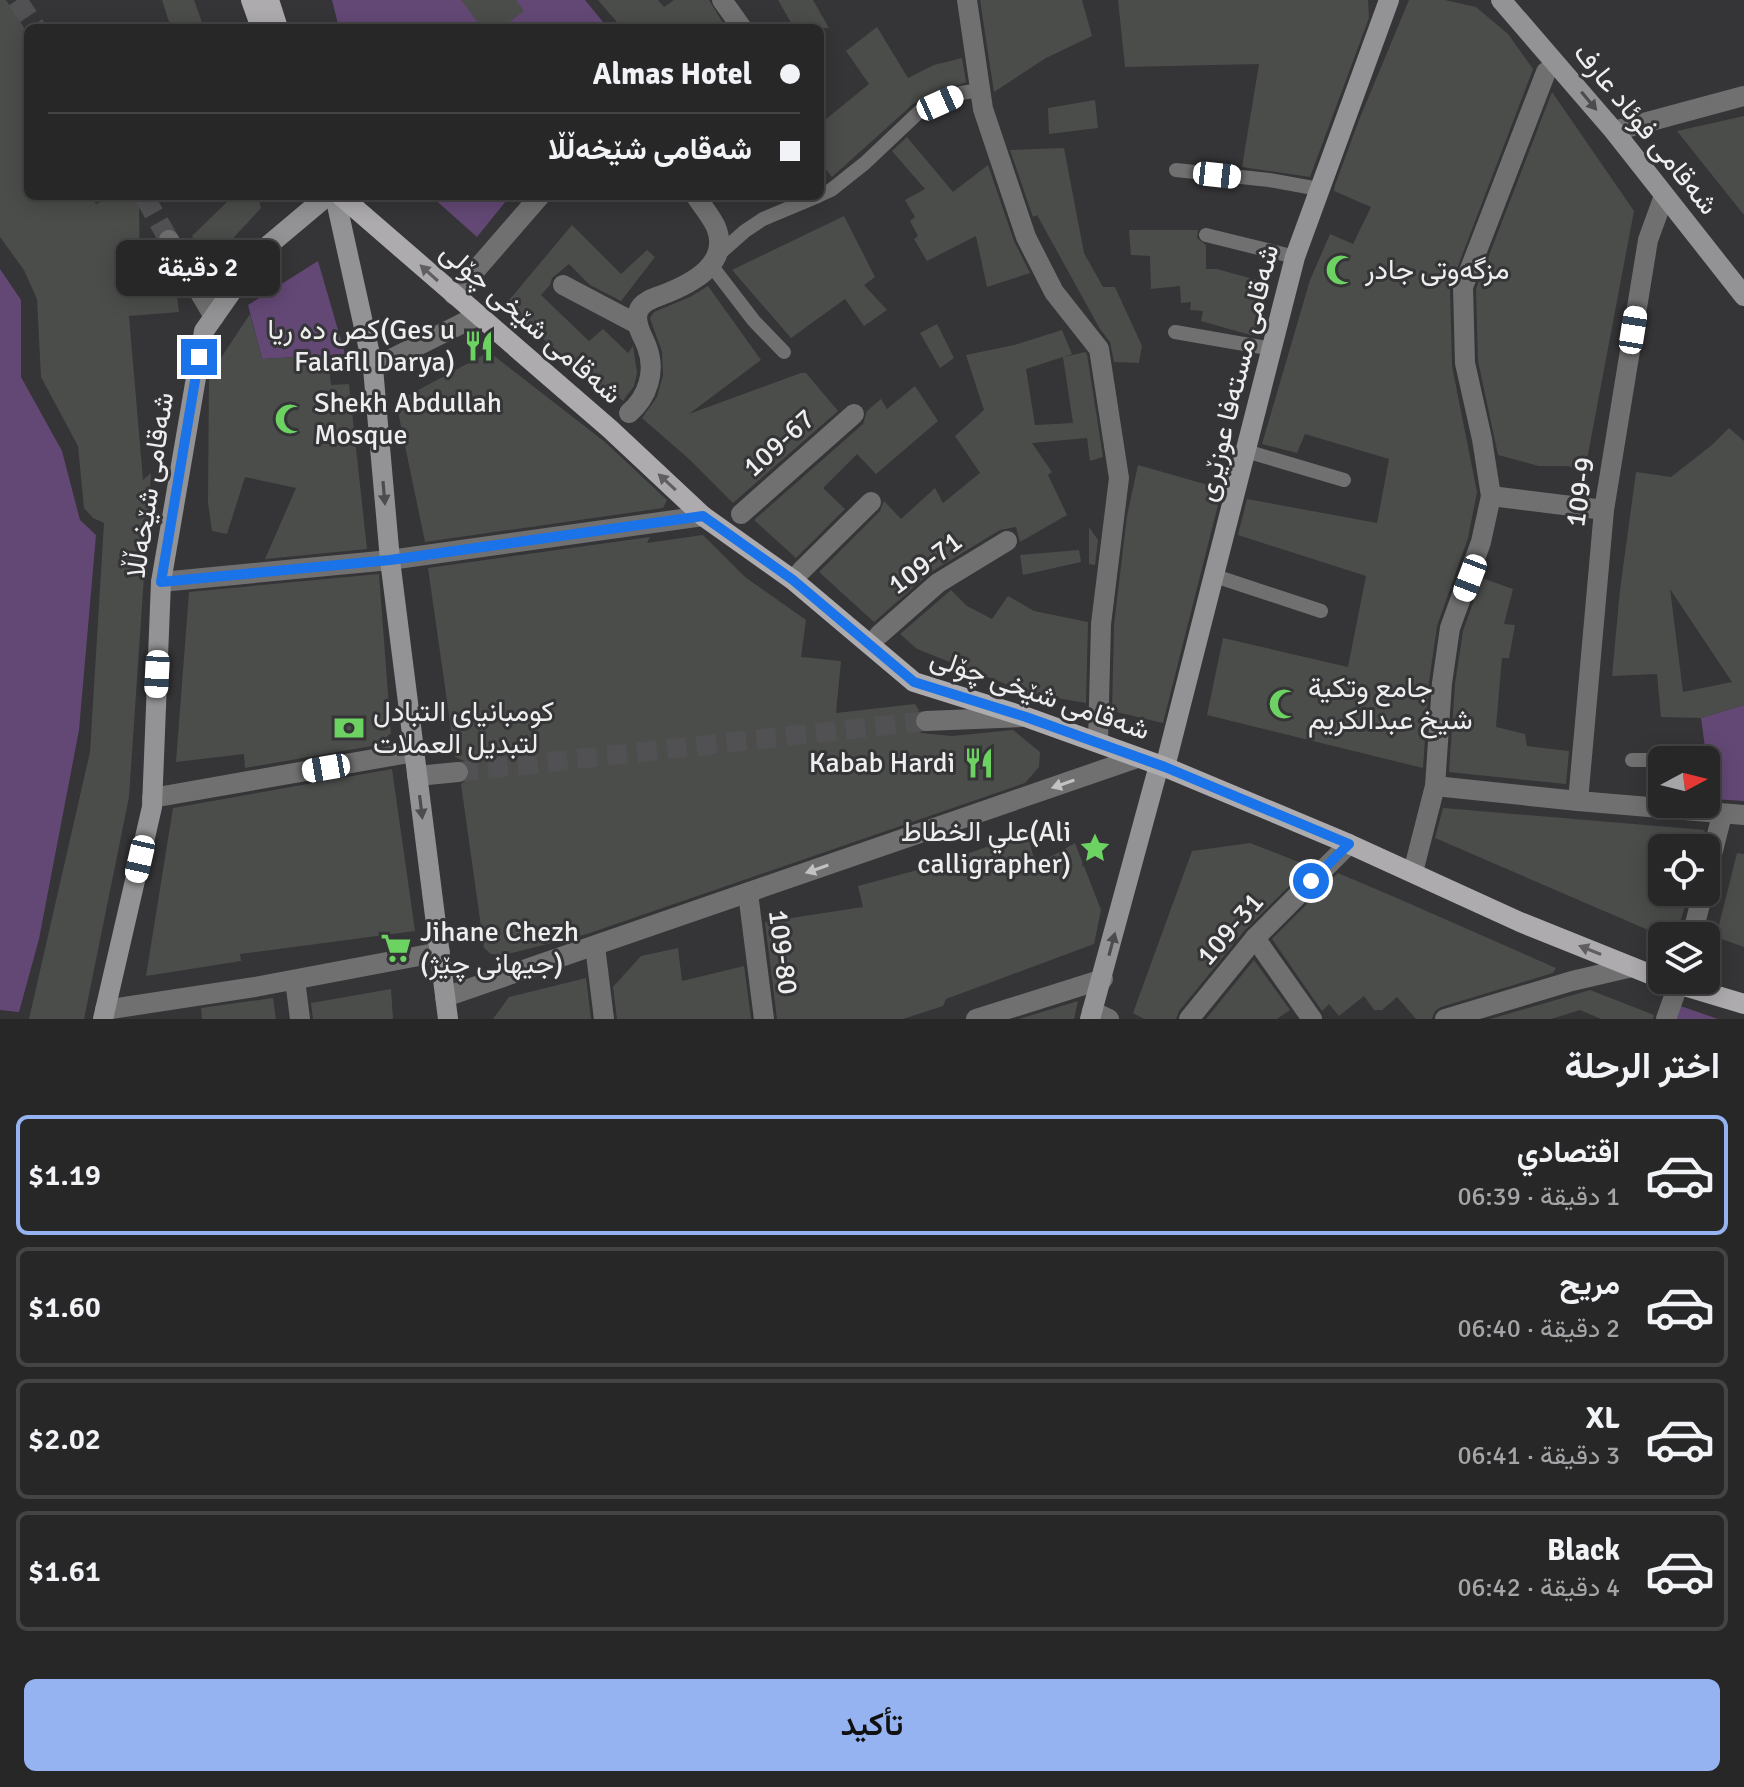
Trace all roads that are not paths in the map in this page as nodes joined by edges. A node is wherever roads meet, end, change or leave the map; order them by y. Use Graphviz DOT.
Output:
graph roads {
  1 [pos="251,0"];
  2 [pos="269,0"];
  3 [pos="722,0"];
  4 [pos="967,0"];
  5 [pos="1389,0"];
  6 [pos="1501,0"];
  7 [pos="260,24"];
  8 [pos="277,24"];
  9 [pos="739,24"];
  10 [pos="1546,72"];
  11 [pos="980,90"];
  12 [pos="1744,96"];
  13 [pos="1614,131"];
  14 [pos="1176,170"];
  15 [pos="1319,189"];
  16 [pos="824,194"];
  17 [pos="1664,196"];
  18 [pos="322,200"];
  19 [pos="336,200"];
  20 [pos="346,200"];
  21 [pos="537,200"];
  22 [pos="698,200"];
  23 [pos="809,200"];
  24 [pos="1206,235"];
  25 [pos="169,240"];
  26 [pos="1295,257"];
  27 [pos="715,260"];
  28 [pos="563,285"];
  29 [pos="454,295"];
  30 [pos="1744,296"];
  31 [pos="477,316"];
  32 [pos="214,317"];
  33 [pos="637,324"];
  34 [pos="1175,332"];
  35 [pos="1273,349"];
  36 [pos="784,352"];
  37 [pos="373,368"];
  38 [pos="629,413"];
  39 [pos="854,414"];
  40 [pos="1246,451"];
  41 [pos="1344,480"];
  42 [pos="1491,496"];
  43 [pos="871,502"];
  44 [pos="1604,510"];
  45 [pos="741,514"];
  46 [pos="703,516"];
  47 [pos="1007,541"];
  48 [pos="390,560"];
  49 [pos="801,571"];
  50 [pos="1215,576"];
  51 [pos="161,582"];
  52 [pos="1321,611"];
  53 [pos="879,635"];
  54 [pos="1026,717"];
  55 [pos="926,721"];
  56 [pos="1098,742"];
  57 [pos="414,752"];
  58 [pos="1137,758"];
  59 [pos="1632,760"];
  60 [pos="1648,760"];
  61 [pos="1162,766"];
  62 [pos="458,772"];
  63 [pos="417,776"];
  64 [pos="1435,786"];
  65 [pos="152,798"];
  66 [pos="1578,801"];
  67 [pos="1648,808"];
  68 [pos="1720,814"];
  69 [pos="1744,815"];
  70 [pos="1349,844"];
  71 [pos="1413,872"];
  72 [pos="748,893"];
  73 [pos="1255,938"];
  74 [pos="595,946"];
  75 [pos="440,952"];
  76 [pos="1632,967"];
  77 [pos="1648,973"];
  78 [pos="1103,979"];
  79 [pos="295,980"];
  80 [pos="1669,994"];
  81 [pos="1712,994"];
  82 [pos="445,997"];
  83 [pos="1744,1004"];
  84 [pos="151,1011"];
  85 [pos="104,1015"];
  86 [pos="1097,1016"];
  87 [pos="300,1019"];
  88 [pos="448,1019"];
  89 [pos="604,1019"];
  90 [pos="764,1019"];
  91 [pos="976,1019"];
  92 [pos="1189,1019"];
  93 [pos="1312,1019"];
  94 [pos="1445,1019"];
  95 [pos="1666,1019"];
  1 -- 7 [label="main road"];
  2 -- 8 [label="main road"];
  3 -- 9 [label="street"];
  4 -- 11 [label="street"];
  5 -- 15 [label="main road, شەقامی مستەفا عوزێری"];
  6 -- 13 [label="main road, شەقامی فوئاد عارف, one-way"];
  10 -- 42 [label="street"];
  11 -- 16 [label="lane"];
  11 -- 56 [label="street"];
  12 -- 13 [label="street"];
  13 -- 17 [label="main road, شەقامی فوئاد عارف"];
  14 -- 15 [label="lane"];
  15 -- 26 [label="main road, شەقامی مستەفا عوزێری"];
  17 -- 30 [label="main road, شەقامی فوئاد عارف"];
  17 -- 44 [label="street, 109-9"];
  18 -- 32 [label="main road, شەقامی شێخەڵڵا"];
  19 -- 37 [label="main road"];
  29 -- 20 [label="main road, شەقامی شێخی چۆلی, one-way"];
  21 -- 29 [label="street"];
  22 -- 27 [label="street"];
  23 -- 27 [label="lane"];
  24 -- 26 [label="lane"];
  25 -- 32 [label="street"];
  26 -- 35 [label="main road, شەقامی مستەفا عوزێری"];
  27 -- 33 [label="street"];
  27 -- 36 [label="lane"];
  28 -- 33 [label="street"];
  29 -- 31 [label="main road, شەقامی شێخی چۆلی"];
  31 -- 37 [label="street"];
  46 -- 31 [label="main road, شەقامی شێخی چۆلی, one-way"];
  32 -- 51 [label="main road, شەقامی شێخەڵڵا"];
  33 -- 38 [label="street"];
  34 -- 35 [label="lane"];
  35 -- 40 [label="main road, شەقامی مستەفا عوزێری"];
  37 -- 48 [label="main road, one-way"];
  39 -- 45 [label="street, 109-67"];
  40 -- 41 [label="lane"];
  40 -- 50 [label="main road, شەقامی مستەفا عوزێری"];
  42 -- 44 [label="street"];
  42 -- 64 [label="street"];
  43 -- 49 [label="street"];
  44 -- 66 [label="street, 109-9"];
  46 -- 48 [label="street"];
  46 -- 54 [label="main road, شەقامی شێخی چۆلی"];
  47 -- 53 [label="street, 109-71"];
  48 -- 51 [label="street"];
  48 -- 57 [label="main road"];
  50 -- 52 [label="lane"];
  50 -- 61 [label="main road, شەقامی مستەفا عوزێری"];
  51 -- 65 [label="main road, شەقامی شێخەڵڵا"];
  54 -- 55 [label="street"];
  54 -- 56 [label="main road, شەقامی شێخی چۆلی"];
  56 -- 58 [label="main road, شەقامی شێخی چۆلی"];
  57 -- 63 [label="main road"];
  57 -- 65 [label="street"];
  58 -- 61 [label="main road, شەقامی شێخی چۆلی"];
  58 -- 72 [label="street, one-way"];
  59 -- 60 [label="lane"];
  61 -- 70 [label="main road, شەقامی شێخی چۆلی"];
  78 -- 61 [label="main road, شەقامی مستەفا عوزێری, one-way"];
  62 -- 63 [label="street"];
  63 -- 75 [label="main road, one-way"];
  64 -- 66 [label="street"];
  64 -- 71 [label="street"];
  65 -- 85 [label="main road, شەقامی شێخەڵڵا"];
  66 -- 67 [label="street"];
  68 -- 69 [label="street"];
  70 -- 71 [label="main road, شەقامی شێخی چۆلی"];
  70 -- 73 [label="street, 109-31"];
  76 -- 71 [label="main road, شەقامی شێخی چۆلی, one-way"];
  72 -- 74 [label="street"];
  72 -- 90 [label="street, 109-80"];
  73 -- 92 [label="street, 109-31"];
  73 -- 93 [label="street"];
  74 -- 82 [label="street"];
  74 -- 89 [label="street"];
  75 -- 79 [label="street"];
  75 -- 82 [label="main road"];
  76 -- 77 [label="main road, شەقامی شێخی چۆلی"];
  76 -- 94 [label="street"];
  78 -- 86 [label="main road, شەقامی مستەفا عوزێری"];
  78 -- 91 [label="street"];
  79 -- 84 [label="street"];
  79 -- 87 [label="street"];
  80 -- 95 [label="street"];
  81 -- 83 [label="main road, شەقامی شێخی چۆلی"];
  82 -- 88 [label="main road"];
  84 -- 85 [label="street"];
}
